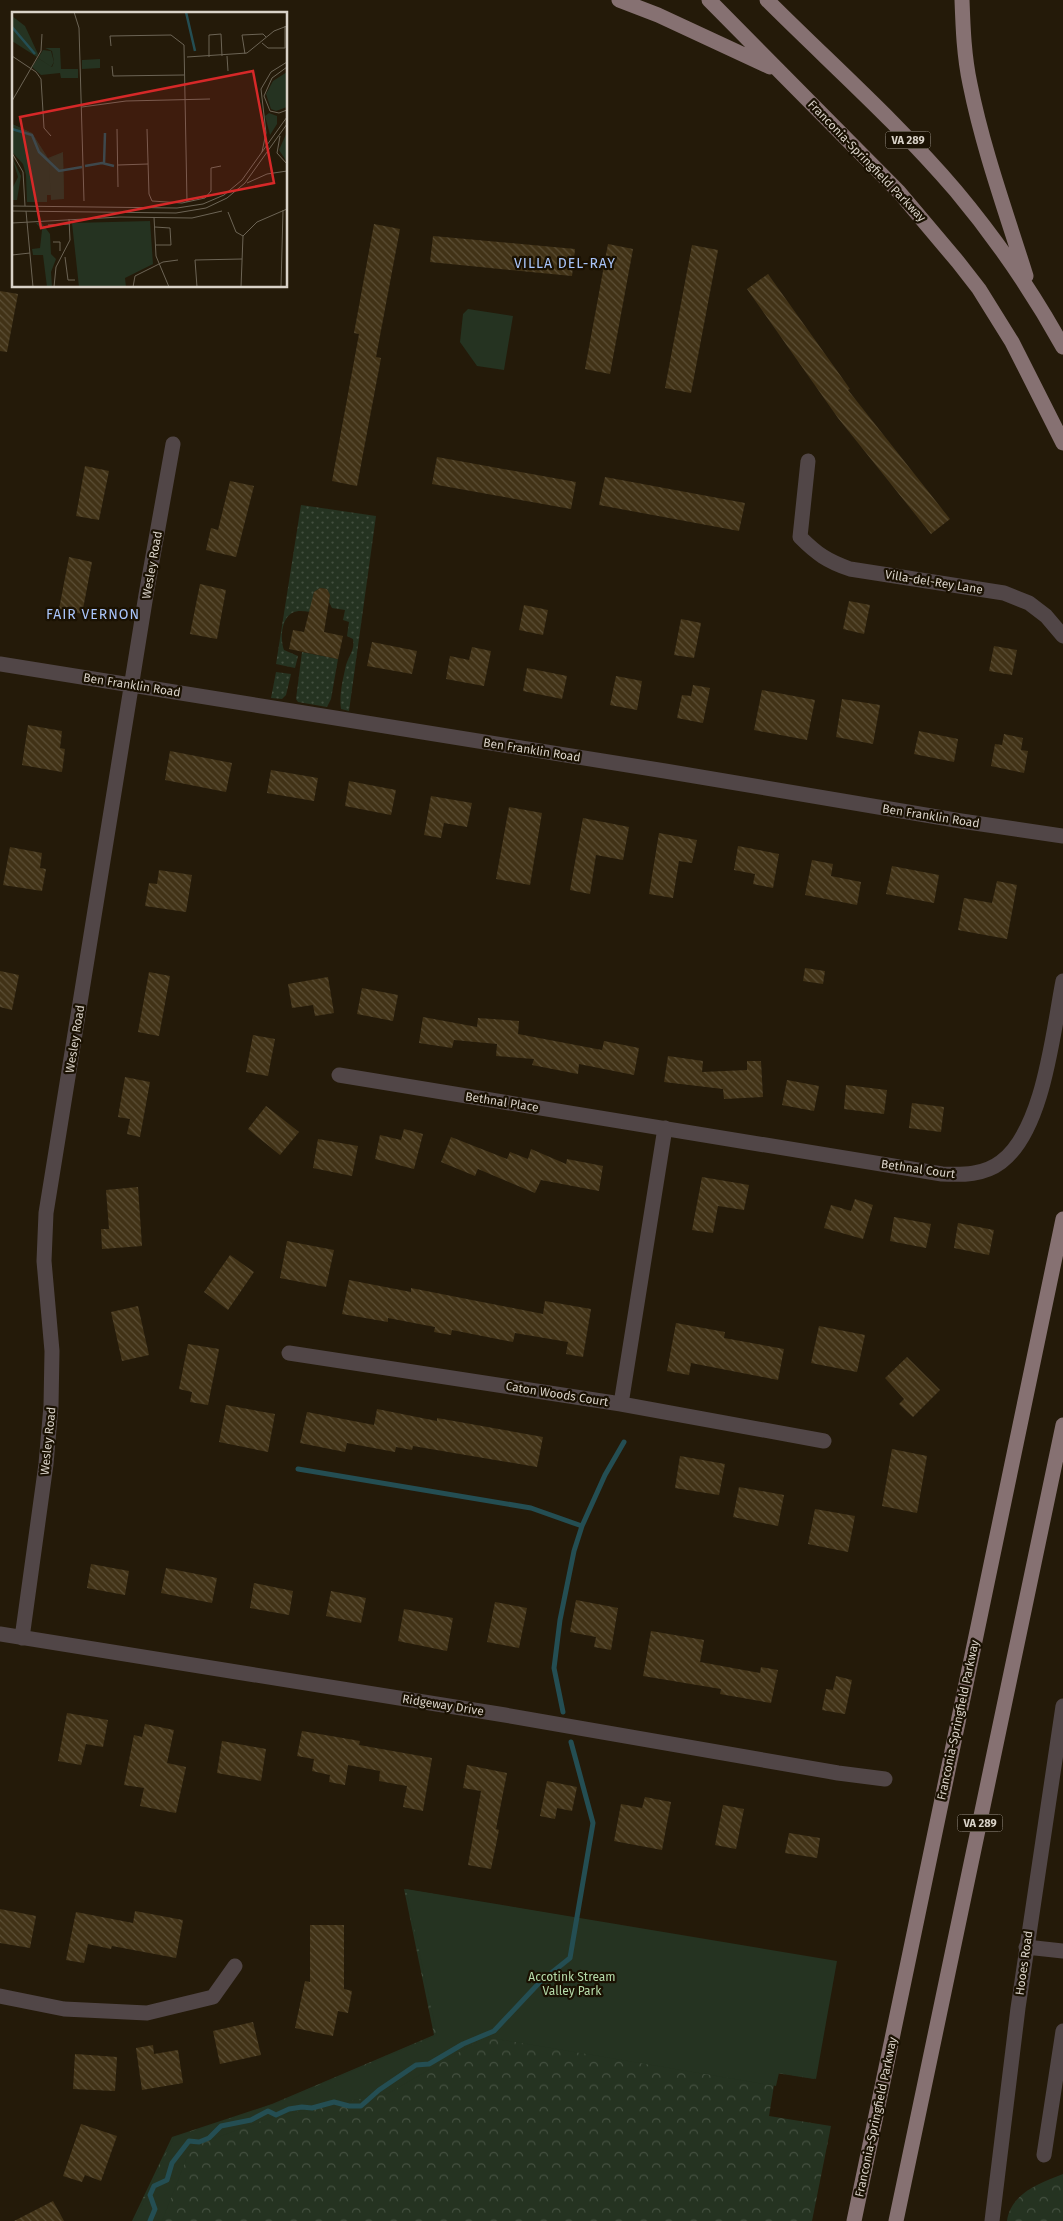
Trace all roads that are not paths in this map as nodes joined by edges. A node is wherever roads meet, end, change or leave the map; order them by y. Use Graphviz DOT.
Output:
graph roads {
  1 [pos="619,0"];
  2 [pos="709,0"];
  3 [pos="767,0"];
  4 [pos="962,0"];
  5 [pos="781,72"];
  6 [pos="1032,294"];
  7 [pos="1063,347"];
  8 [pos="1063,443"];
  9 [pos="173,444"];
  10 [pos="808,462"];
  11 [pos="1063,636"];
  12 [pos="0,664"];
  13 [pos="132,684"];
  14 [pos="1063,836"];
  15 [pos="1063,981"];
  16 [pos="339,1076"];
  17 [pos="665,1128"];
  18 [pos="847,1158"];
  19 [pos="1063,1219"];
  20 [pos="289,1353"];
  21 [pos="621,1404"];
  22 [pos="1063,1425"];
  23 [pos="824,1441"];
  24 [pos="0,1634"];
  25 [pos="22,1638"];
  26 [pos="1063,1706"];
  27 [pos="885,1779"];
  28 [pos="1026,1947"];
  29 [pos="1063,1951"];
  30 [pos="235,1966"];
  31 [pos="0,1996"];
  32 [pos="1063,2031"];
  33 [pos="1044,2155"];
  34 [pos="854,2221"];
  35 [pos="896,2221"];
  36 [pos="992,2221"];
  1 -- 5 [label="main road"];
  2 -- 5 [label="main road, Franconia-Springfield Parkway"];
  3 -- 6 [label="main road, VA 289"];
  4 -- 6 [label="main road"];
  5 -- 8 [label="main road, Franconia-Springfield Parkway"];
  6 -- 7 [label="main road, VA 289"];
  9 -- 13 [label="street, Wesley Road"];
  10 -- 11 [label="street, Villa-del-Rey Lane"];
  12 -- 13 [label="street, Ben Franklin Road"];
  13 -- 14 [label="street, Ben Franklin Road"];
  13 -- 25 [label="street, Wesley Road"];
  15 -- 18 [label="street, Bethnal Court"];
  16 -- 17 [label="street, Bethnal Place"];
  17 -- 18 [label="street, Bethnal Place"];
  17 -- 21 [label="street"];
  19 -- 34 [label="main road, Franconia-Springfield Parkway / VA 289"];
  20 -- 21 [label="street, Caton Woods Court"];
  21 -- 23 [label="street, Caton Woods Court"];
  22 -- 35 [label="main road, VA 289"];
  24 -- 25 [label="street, Ridgeway Drive"];
  25 -- 27 [label="street, Ridgeway Drive"];
  26 -- 28 [label="street, Hooes Road"];
  28 -- 29 [label="street"];
  28 -- 36 [label="street, Hooes Road"];
  30 -- 31 [label="street"];
  32 -- 33 [label="street"];
}
